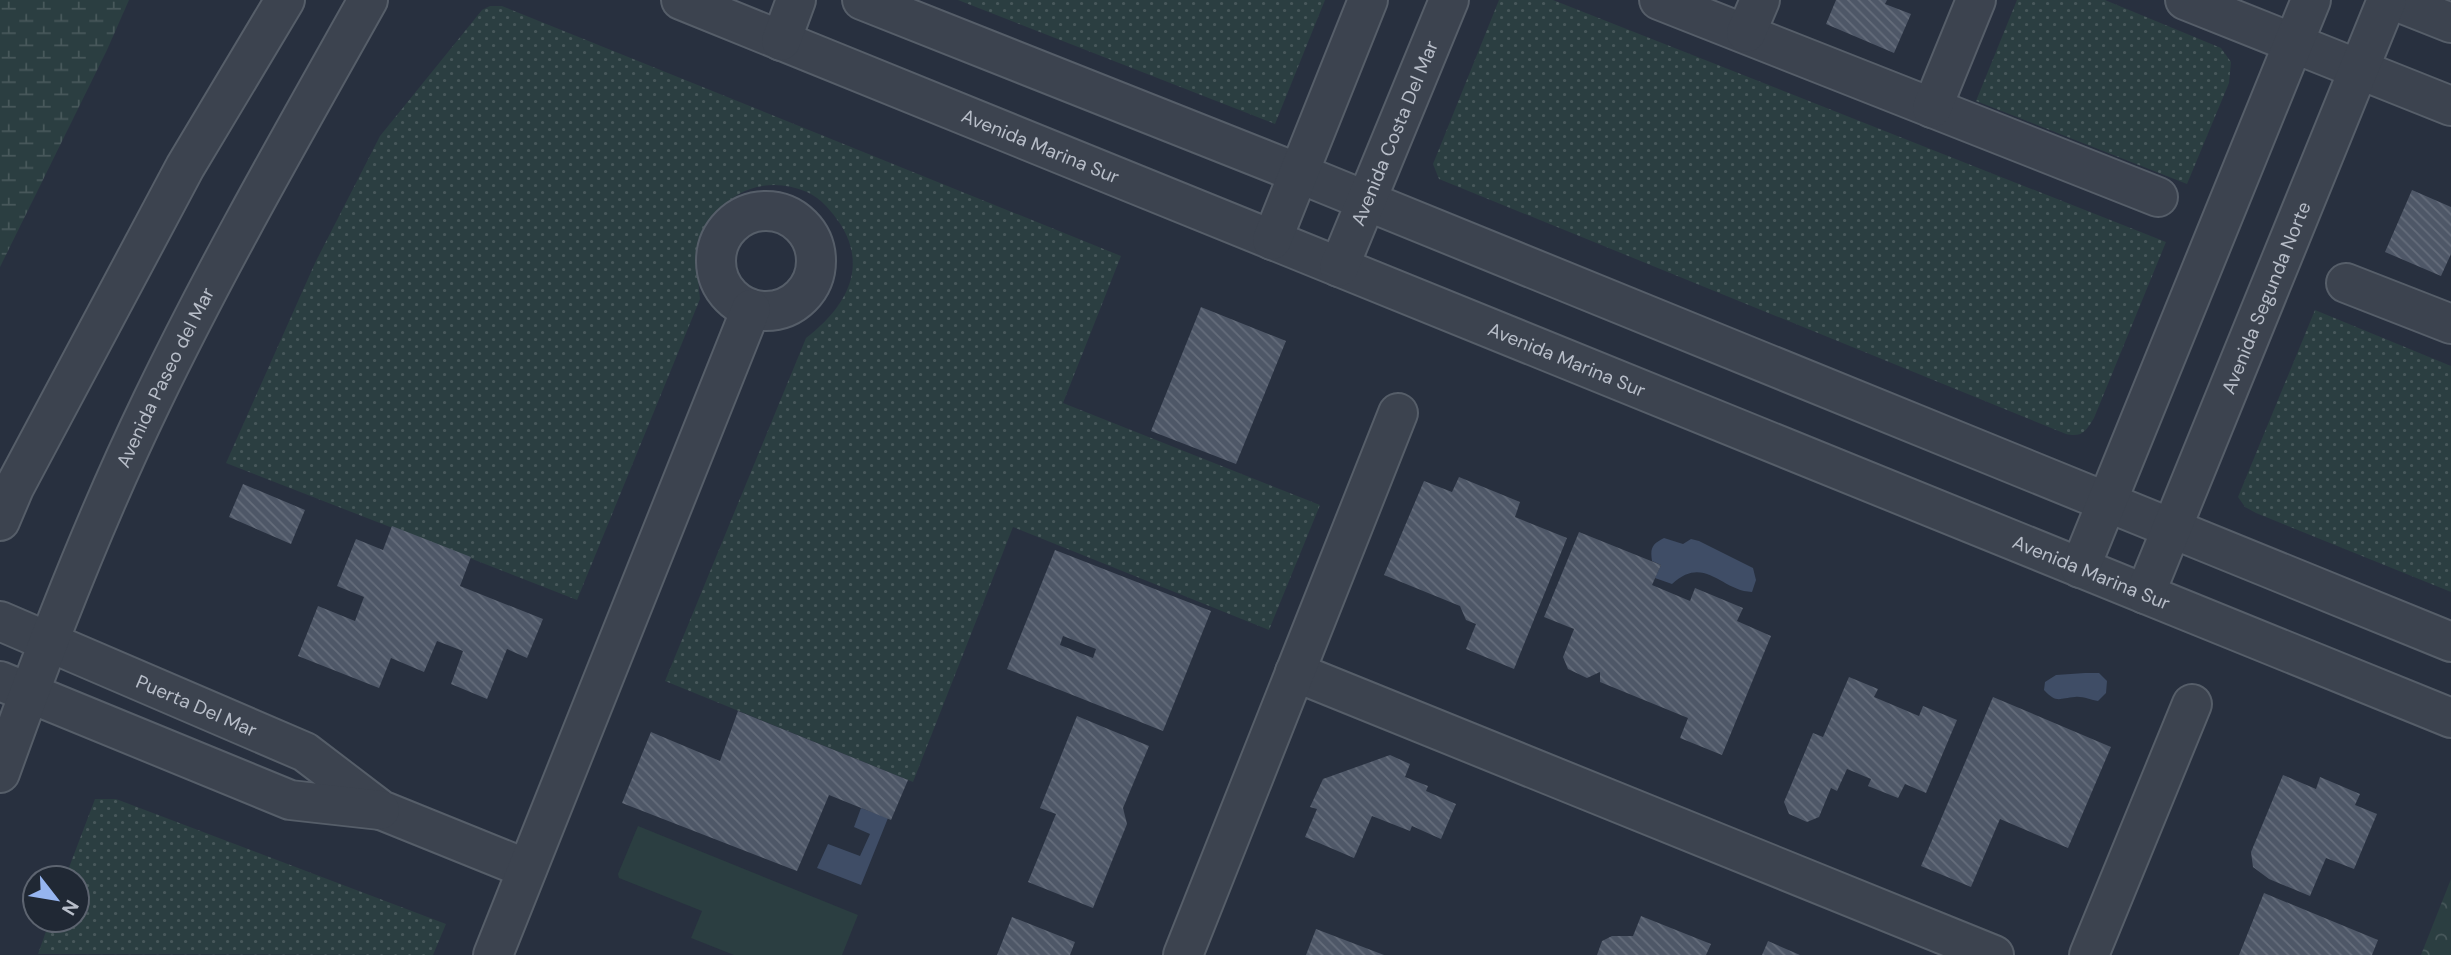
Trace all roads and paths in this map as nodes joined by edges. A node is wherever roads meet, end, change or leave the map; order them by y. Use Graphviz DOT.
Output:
graph roads {
  1 [pos="285,0"];
  2 [pos="368,0"];
  3 [pos="796,0"];
  4 [pos="862,0"];
  5 [pos="1368,0"];
  6 [pos="1449,0"];
  7 [pos="1659,0"];
  8 [pos="1976,0"];
  9 [pos="2185,0"];
  10 [pos="2311,0"];
  11 [pos="2387,0"];
  12 [pos="2393,0"];
  13 [pos="703,4"];
  14 [pos="1753,17"];
  15 [pos="2451,23"];
  16 [pos="781,41"];
  17 [pos="2293,44"];
  18 [pos="2358,69"];
  19 [pos="2451,106"];
  20 [pos="1932,108"];
  21 [pos="1298,173"];
  22 [pos="2158,197"];
  23 [pos="1368,201"];
  24 [pos="1272,240"];
  25 [pos="1339,267"];
  26 [pos="2346,283"];
  27 [pos="751,309"];
  28 [pos="2451,324"];
  29 [pos="1398,413"];
  30 [pos="2107,502"];
  31 [pos="0,521"];
  32 [pos="2172,528"];
  33 [pos="2080,568"];
  34 [pos="2145,594"];
  35 [pos="0,621"];
  36 [pos="49,642"];
  37 [pos="2451,642"];
  38 [pos="1295,672"];
  39 [pos="14,687"];
  40 [pos="2192,704"];
  41 [pos="2451,718"];
  42 [pos="0,773"];
  43 [pos="381,810"];
  44 [pos="527,869"];
  45 [pos="493,955"];
  46 [pos="1183,955"];
  47 [pos="1994,955"];
  48 [pos="2089,955"];
  1 -- 31 [label="street"];
  2 -- 36 [label="street, Avenida Paseo del Mar"];
  3 -- 16 [label="street"];
  4 -- 21 [label="street"];
  5 -- 21 [label="street"];
  6 -- 23 [label="street, Avenida Costa Del Mar"];
  7 -- 14 [label="street"];
  8 -- 20 [label="street"];
  9 -- 17 [label="street"];
  10 -- 17 [label="street"];
  11 -- 18 [label="street, Avenida Segunda Norte"];
  12 -- 15 [label="street"];
  13 -- 16 [label="street, Avenida Marina Sur"];
  14 -- 20 [label="street"];
  16 -- 24 [label="street, Avenida Marina Sur"];
  17 -- 18 [label="street"];
  17 -- 30 [label="street"];
  18 -- 19 [label="street"];
  18 -- 32 [label="street, Avenida Segunda Norte"];
  20 -- 22 [label="street"];
  21 -- 23 [label="street"];
  21 -- 24 [label="street"];
  23 -- 25 [label="street, Avenida Costa Del Mar"];
  23 -- 30 [label="street"];
  24 -- 25 [label="street, Avenida Marina Sur"];
  25 -- 33 [label="street, Avenida Marina Sur"];
  26 -- 28 [label="street"];
  27 -- 44 [label="street"];
  29 -- 38 [label="street"];
  30 -- 32 [label="street"];
  30 -- 33 [label="street"];
  32 -- 34 [label="street, Avenida Segunda Norte"];
  32 -- 37 [label="street"];
  33 -- 34 [label="street, Avenida Marina Sur"];
  34 -- 41 [label="street, Avenida Marina Sur"];
  35 -- 36 [label="street, Puerta Del Mar"];
  36 -- 39 [label="street, Avenida Paseo del Mar"];
  36 -- 43 [label="street, Puerta Del Mar"];
  38 -- 46 [label="street"];
  38 -- 47 [label="street"];
  39 -- 42 [label="street, Avenida Paseo del Mar"];
  39 -- 43 [label="street, Puerta Del Mar"];
  40 -- 48 [label="street"];
  43 -- 44 [label="street, Puerta Del Mar"];
  44 -- 45 [label="street"];
}
